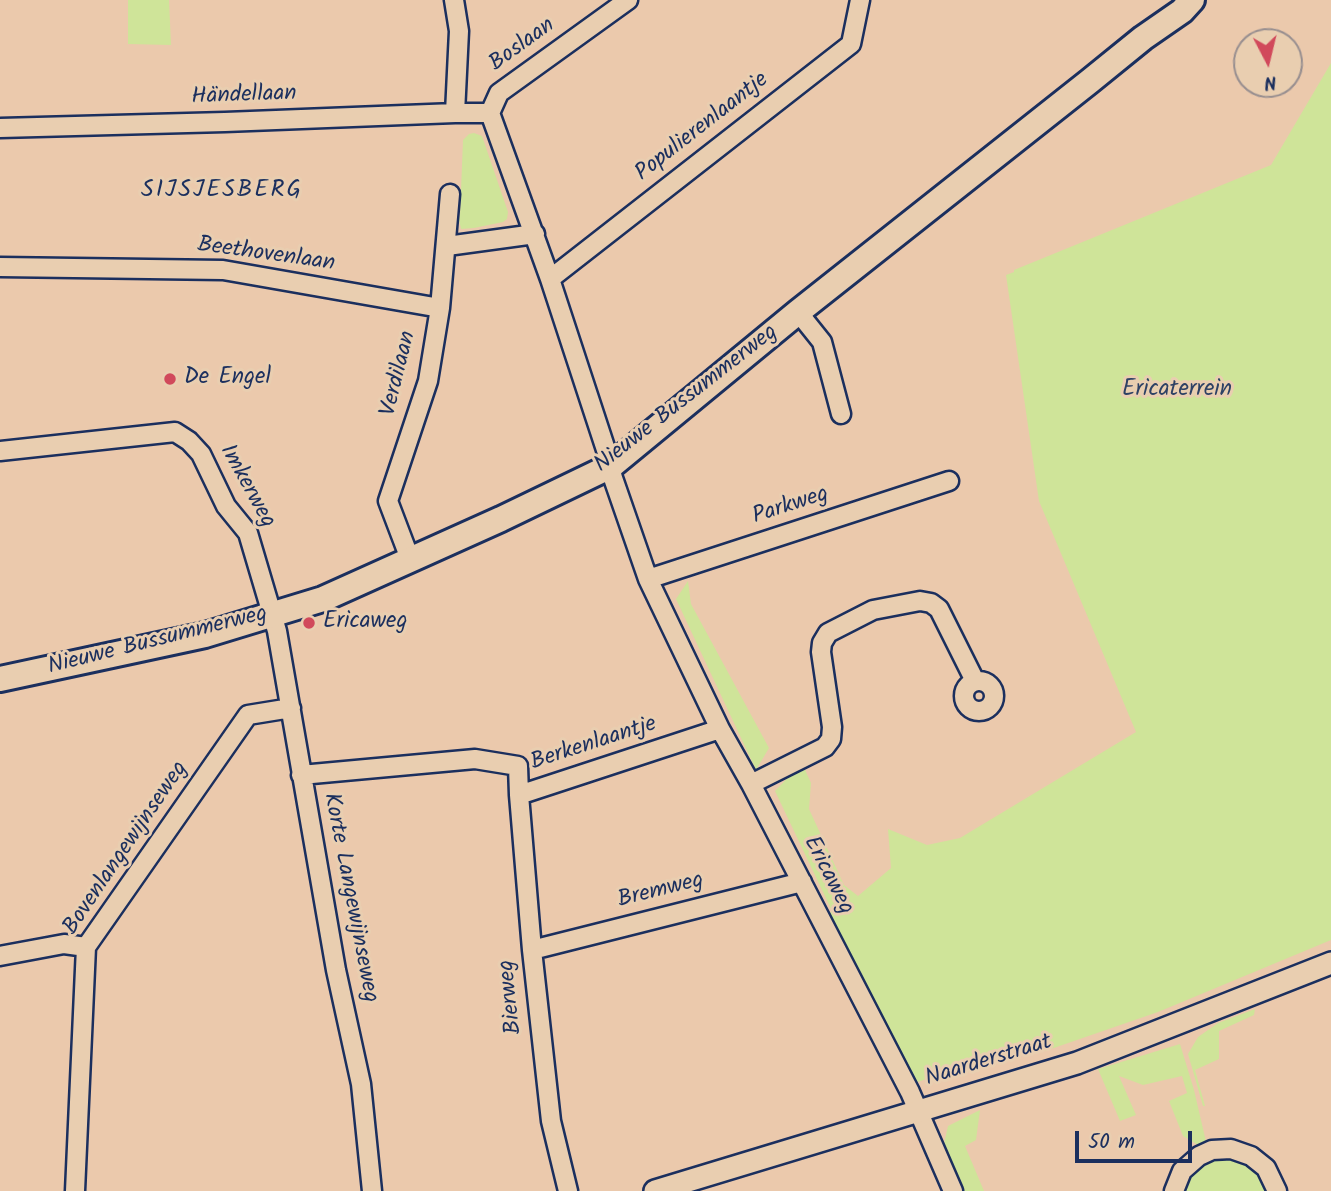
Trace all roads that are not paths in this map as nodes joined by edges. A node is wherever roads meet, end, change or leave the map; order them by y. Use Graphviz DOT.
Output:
graph roads {
  1 [pos="454,0"];
  2 [pos="628,0"];
  3 [pos="860,0"];
  4 [pos="1170,0"];
  5 [pos="1192,0"];
  6 [pos="1143,38"];
  7 [pos="455,113"];
  8 [pos="490,113"];
  9 [pos="0,128"];
  10 [pos="450,194"];
  11 [pos="535,234"];
  12 [pos="447,246"];
  13 [pos="0,267"];
  14 [pos="550,279"];
  15 [pos="440,308"];
  16 [pos="798,312"];
  17 [pos="841,414"];
  18 [pos="0,452"];
  19 [pos="611,466"];
  20 [pos="949,481"];
  21 [pos="410,559"];
  22 [pos="648,579"];
  23 [pos="272,615"];
  24 [pos="0,679"];
  25 [pos="975,681"];
  26 [pos="291,708"];
  27 [pos="720,730"];
  28 [pos="301,775"];
  29 [pos="751,784"];
  30 [pos="519,795"];
  31 [pos="802,882"];
  32 [pos="86,947"];
  33 [pos="532,950"];
  34 [pos="0,956"];
  35 [pos="1331,963"];
  36 [pos="918,1111"];
  37 [pos="75,1191"];
  38 [pos="372,1191"];
  39 [pos="568,1191"];
  40 [pos="655,1191"];
  41 [pos="953,1191"];
  42 [pos="1174,1191"];
  43 [pos="1277,1191"];
  1 -- 7 [label="street"];
  2 -- 8 [label="street, Boslaan"];
  3 -- 14 [label="street, Populierenlaantje"];
  4 -- 6 [label="main road, Nieuwe Bussummerweg"];
  5 -- 6 [label="main road, Nieuwe Bussummerweg"];
  6 -- 16 [label="main road, Nieuwe Bussummerweg"];
  7 -- 8 [label="street, Händellaan"];
  7 -- 9 [label="street, Händellaan"];
  8 -- 11 [label="street, Ericaweg"];
  10 -- 12 [label="street, Verdilaan"];
  11 -- 12 [label="street"];
  11 -- 14 [label="street, Ericaweg"];
  12 -- 15 [label="street, Verdilaan"];
  13 -- 15 [label="street, Beethovenlaan"];
  14 -- 19 [label="street, Ericaweg"];
  15 -- 21 [label="street, Verdilaan"];
  16 -- 17 [label="street"];
  16 -- 19 [label="main road, Nieuwe Bussummerweg"];
  18 -- 23 [label="street, Imkerweg"];
  19 -- 21 [label="main road, Nieuwe Bussummerweg"];
  19 -- 22 [label="street, Ericaweg"];
  20 -- 22 [label="street, Parkweg"];
  21 -- 23 [label="main road, Nieuwe Bussummerweg"];
  22 -- 27 [label="street, Ericaweg"];
  23 -- 24 [label="main road, Nieuwe Bussummerweg"];
  23 -- 26 [label="street, Korte Langewijnseweg"];
  25 -- 29 [label="street"];
  26 -- 28 [label="street, Korte Langewijnseweg"];
  26 -- 32 [label="street, Bovenlangewijnseweg"];
  27 -- 29 [label="street, Ericaweg"];
  27 -- 30 [label="street, Berkenlaantje"];
  28 -- 30 [label="street, Berkenlaantje"];
  28 -- 38 [label="street, Korte Langewijnseweg"];
  29 -- 31 [label="street, Ericaweg"];
  30 -- 33 [label="street, Bierweg"];
  31 -- 33 [label="street, Bremweg"];
  31 -- 36 [label="street, Ericaweg"];
  32 -- 34 [label="street"];
  32 -- 37 [label="street, Bovenlangewijnseweg"];
  33 -- 39 [label="street, Bierweg"];
  35 -- 36 [label="street, Naarderstraat"];
  36 -- 40 [label="street, Naarderstraat"];
  36 -- 41 [label="street, Ericaweg"];
  42 -- 43 [label="street"];
}
